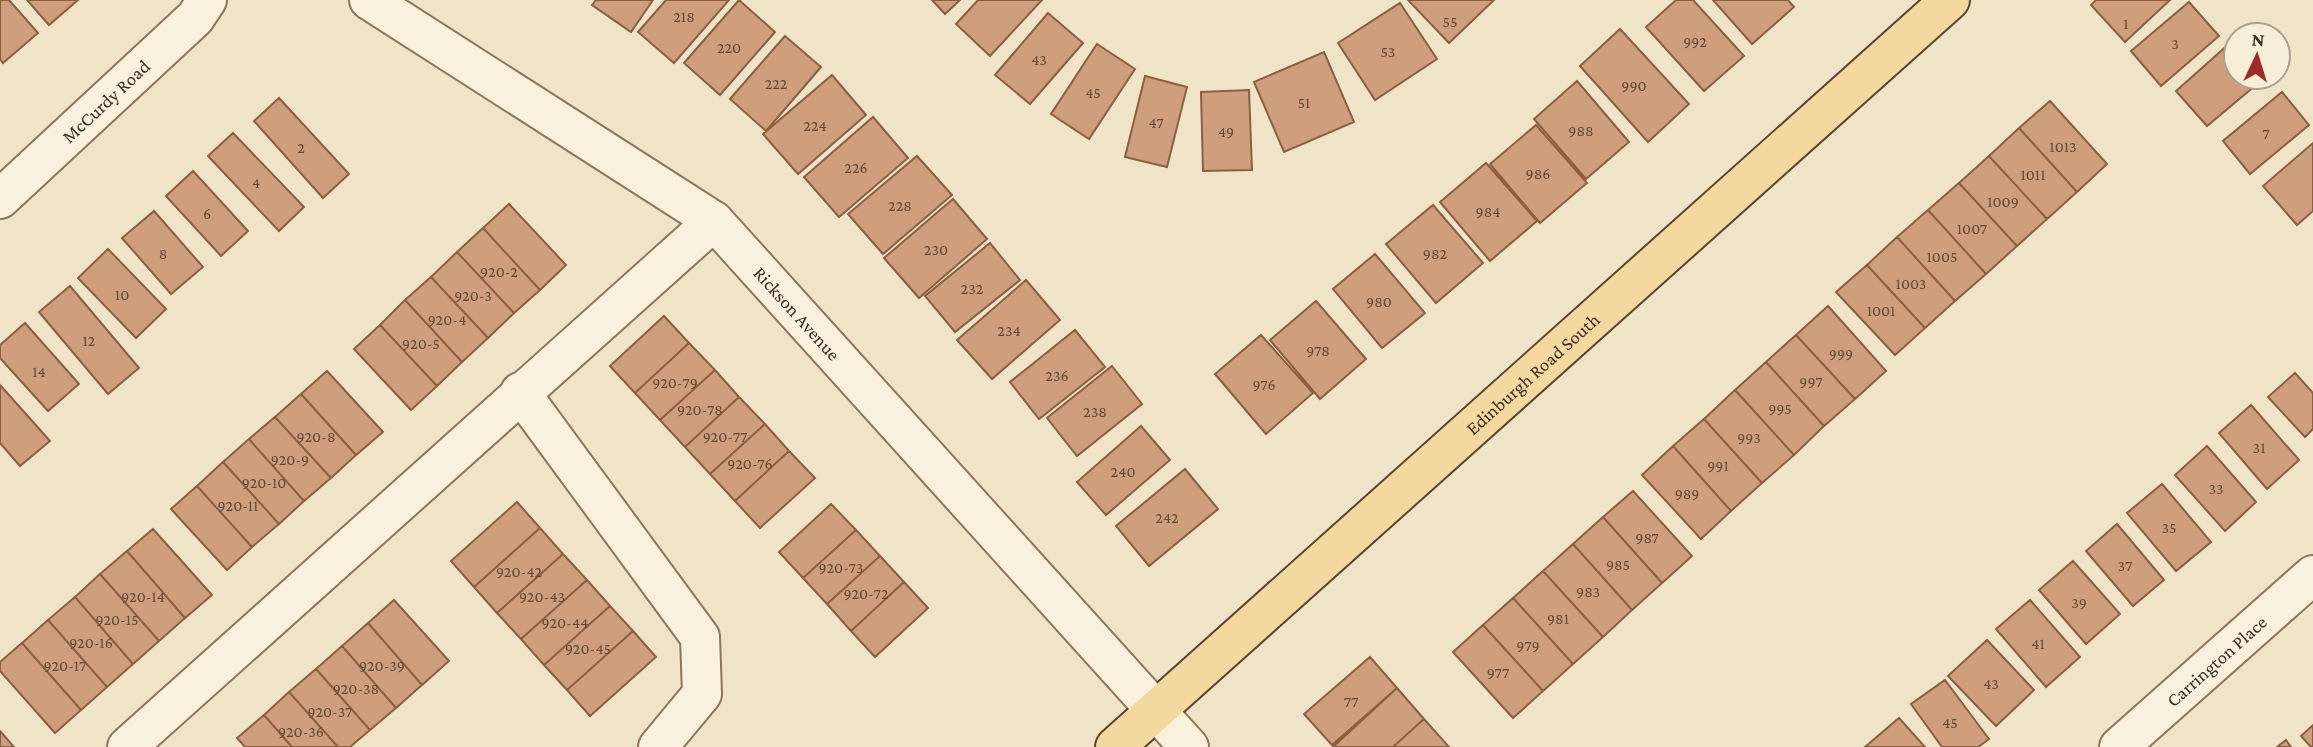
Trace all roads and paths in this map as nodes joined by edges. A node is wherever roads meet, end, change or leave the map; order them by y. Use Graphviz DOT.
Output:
graph roads {
  1 [pos="207,0"];
  2 [pos="369,0"];
  3 [pos="1950,0"];
  4 [pos="0,199"];
  5 [pos="714,221"];
  6 [pos="520,392"];
  7 [pos="2313,575"];
  8 [pos="1155,709"];
  9 [pos="127,747"];
  10 [pos="658,747"];
  11 [pos="1115,747"];
  12 [pos="1189,747"];
  13 [pos="2119,747"];
  1 -- 4 [label="street, McCurdy Road"];
  2 -- 5 [label="street, Rickson Avenue"];
  3 -- 8 [label="main road, Edinburgh Road South"];
  5 -- 6 [label="street"];
  5 -- 8 [label="street, Rickson Avenue"];
  6 -- 9 [label="street"];
  6 -- 10 [label="street"];
  7 -- 13 [label="street, Carrington Place"];
  8 -- 11 [label="main road, Edinburgh Road South"];
  8 -- 12 [label="street"];
}
